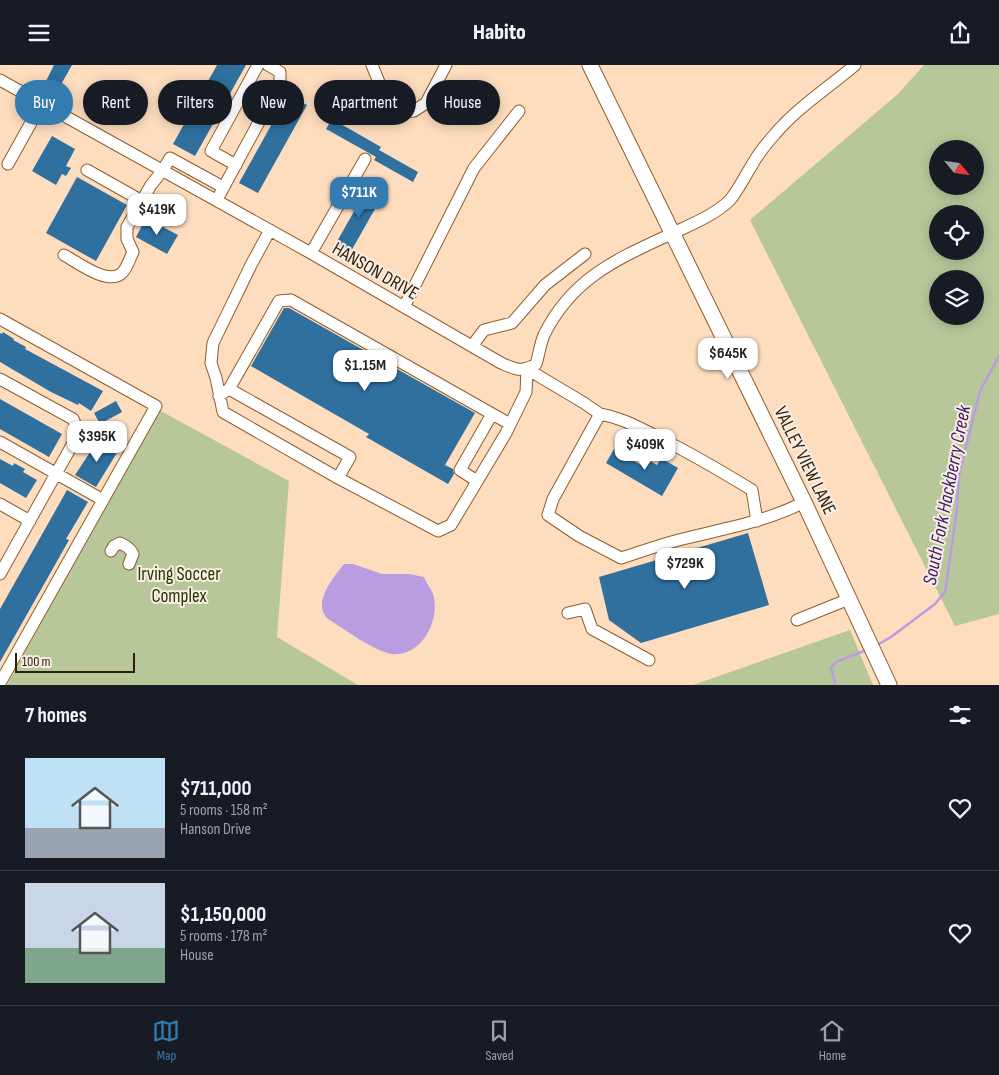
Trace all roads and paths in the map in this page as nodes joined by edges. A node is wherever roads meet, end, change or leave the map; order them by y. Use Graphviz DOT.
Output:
graph roads {
  1 [pos="258,65"];
  2 [pos="268,65"];
  3 [pos="372,65"];
  4 [pos="446,65"];
  5 [pos="590,65"];
  6 [pos="855,65"];
  7 [pos="0,80"];
  8 [pos="15,88"];
  9 [pos="520,111"];
  10 [pos="73,120"];
  11 [pos="30,125"];
  12 [pos="365,159"];
  13 [pos="8,164"];
  14 [pos="236,165"];
  15 [pos="163,170"];
  16 [pos="87,171"];
  17 [pos="223,187"];
  18 [pos="216,200"];
  19 [pos="142,201"];
  20 [pos="174,219"];
  21 [pos="270,230"];
  22 [pos="674,233"];
  23 [pos="311,253"];
  24 [pos="64,255"];
  25 [pos="585,255"];
  26 [pos="404,307"];
  27 [pos="0,319"];
  28 [pos="472,346"];
  29 [pos="527,369"];
  30 [pos="0,379"];
  31 [pos="229,389"];
  32 [pos="220,396"];
  33 [pos="492,414"];
  34 [pos="600,414"];
  35 [pos="510,424"];
  36 [pos="0,442"];
  37 [pos="56,473"];
  38 [pos="338,478"];
  39 [pos="477,481"];
  40 [pos="103,500"];
  41 [pos="804,502"];
  42 [pos="0,504"];
  43 [pos="30,521"];
  44 [pos="757,521"];
  45 [pos="111,551"];
  46 [pos="129,564"];
  47 [pos="0,574"];
  48 [pos="849,599"];
  49 [pos="568,613"];
  50 [pos="797,620"];
  51 [pos="649,660"];
  52 [pos="0,683"];
  53 [pos="889,685"];
  1 -- 14 [label="street"];
  2 -- 14 [label="street"];
  3 -- 4 [label="street"];
  5 -- 22 [label="main road, VALLEY VIEW LANE"];
  6 -- 22 [label="street"];
  7 -- 8 [label="street, HANSON DRIVE"];
  9 -- 26 [label="street"];
  10 -- 15 [label="street, HANSON DRIVE"];
  11 -- 13 [label="street"];
  12 -- 23 [label="street"];
  14 -- 17 [label="street"];
  15 -- 17 [label="street"];
  15 -- 18 [label="street, HANSON DRIVE"];
  15 -- 19 [label="street"];
  16 -- 19 [label="street"];
  17 -- 18 [label="street"];
  18 -- 21 [label="street, HANSON DRIVE"];
  19 -- 20 [label="street"];
  19 -- 24 [label="street"];
  21 -- 23 [label="street, HANSON DRIVE"];
  21 -- 32 [label="street"];
  22 -- 29 [label="street"];
  22 -- 41 [label="main road, VALLEY VIEW LANE"];
  23 -- 26 [label="street, HANSON DRIVE"];
  25 -- 28 [label="street"];
  26 -- 28 [label="street, HANSON DRIVE"];
  27 -- 40 [label="street"];
  28 -- 29 [label="street, HANSON DRIVE"];
  29 -- 34 [label="street, HANSON DRIVE"];
  29 -- 35 [label="street"];
  30 -- 37 [label="street"];
  31 -- 32 [label="street"];
  31 -- 33 [label="street"];
  31 -- 38 [label="street"];
  32 -- 38 [label="street"];
  33 -- 35 [label="street"];
  33 -- 39 [label="street"];
  34 -- 44 [label="street, HANSON DRIVE"];
  34 -- 44 [label="street"];
  35 -- 39 [label="street"];
  36 -- 37 [label="street"];
  37 -- 40 [label="street"];
  37 -- 43 [label="street"];
  38 -- 39 [label="street"];
  40 -- 52 [label="street"];
  41 -- 44 [label="street"];
  41 -- 48 [label="main road, VALLEY VIEW LANE"];
  42 -- 43 [label="street"];
  43 -- 47 [label="street"];
  45 -- 46 [label="street"];
  48 -- 50 [label="street"];
  48 -- 53 [label="main road, VALLEY VIEW LANE"];
  49 -- 51 [label="street"];
}
